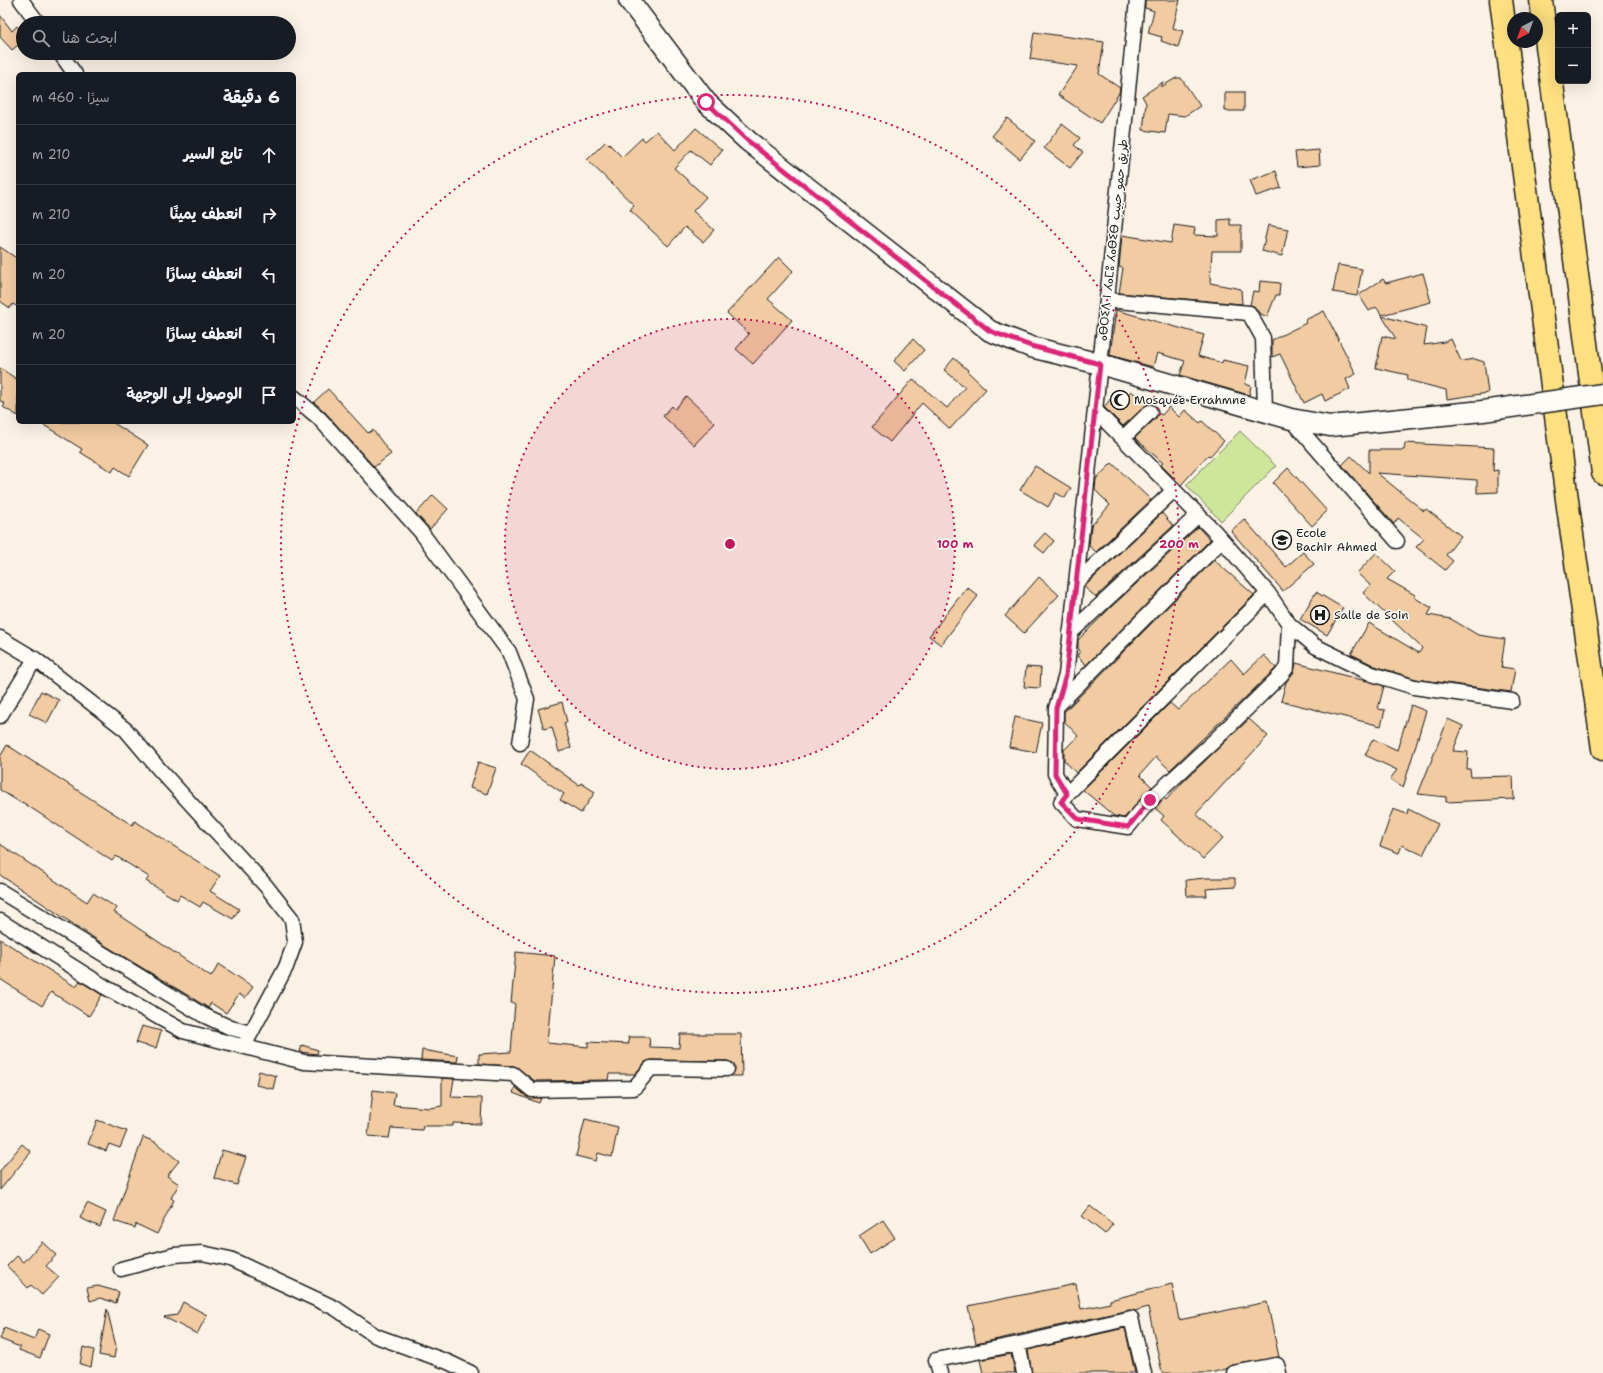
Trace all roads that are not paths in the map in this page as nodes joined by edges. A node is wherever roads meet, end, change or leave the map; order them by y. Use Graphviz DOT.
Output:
graph roads {
  1 [pos="21,0"];
  2 [pos="629,0"];
  3 [pos="1137,0"];
  4 [pos="1500,0"];
  5 [pos="1541,0"];
  6 [pos="33,16"];
  7 [pos="65,60"];
  8 [pos="74,72"];
  9 [pos="1107,300"];
  10 [pos="1100,364"];
  11 [pos="1603,394"];
  12 [pos="296,399"];
  13 [pos="1095,410"];
  14 [pos="1265,411"];
  15 [pos="1150,412"];
  16 [pos="1291,419"];
  17 [pos="1123,438"];
  18 [pos="1603,474"];
  19 [pos="1174,490"];
  20 [pos="1198,515"];
  21 [pos="1222,540"];
  22 [pos="1397,541"];
  23 [pos="1076,583"];
  24 [pos="1268,593"];
  25 [pos="1289,624"];
  26 [pos="1070,633"];
  27 [pos="0,638"];
  28 [pos="35,659"];
  29 [pos="1512,701"];
  30 [pos="1056,708"];
  31 [pos="0,716"];
  32 [pos="520,743"];
  33 [pos="1603,749"];
  34 [pos="1067,794"];
  35 [pos="0,891"];
  36 [pos="0,921"];
  37 [pos="251,1033"];
  38 [pos="244,1046"];
  39 [pos="728,1069"];
  40 [pos="121,1269"];
  41 [pos="1018,1344"];
  42 [pos="471,1373"];
  43 [pos="940,1373"];
  44 [pos="1024,1373"];
  45 [pos="1144,1373"];
  46 [pos="1234,1373"];
  47 [pos="1279,1373"];
  1 -- 6 [label="street"];
  2 -- 10 [label="main road"];
  3 -- 9 [label="street, ⴰⴱⵔⵉⴷ ⵏ ⵃⴰⵎⵓ ⵃⴰⴱⵉⴱ طريق حمو حبيب"];
  4 -- 33 [label="highway"];
  5 -- 18 [label="highway"];
  7 -- 8 [label="street"];
  9 -- 10 [label="street, ⴰⴱⵔⵉⴷ ⵏ ⵃⴰⵎⵓ ⵃⴰⴱⵉⴱ طريق حمو حبيب"];
  9 -- 14 [label="street"];
  10 -- 13 [label="street, ⴰⴱⵔⵉⴷ ⵏ ⵃⴰⵎⵓ ⵃⴰⴱⵉⴱ طريق حمو حبيب"];
  10 -- 14 [label="main road"];
  11 -- 16 [label="main road, bridge"];
  12 -- 32 [label="street"];
  13 -- 17 [label="street"];
  13 -- 23 [label="street, ⴰⴱⵔⵉⴷ ⵏ ⵃⴰⵎⵓ ⵃⴰⴱⵉⴱ طريق حمو حبيب"];
  14 -- 16 [label="main road"];
  15 -- 17 [label="street"];
  16 -- 22 [label="street"];
  17 -- 19 [label="street"];
  19 -- 20 [label="street"];
  19 -- 23 [label="street"];
  20 -- 21 [label="street"];
  20 -- 26 [label="street"];
  21 -- 24 [label="street"];
  21 -- 30 [label="street"];
  23 -- 26 [label="street, ⴰⴱⵔⵉⴷ ⵏ ⵃⴰⵎⵓ ⵃⴰⴱⵉⴱ طريق حمو حبيب"];
  24 -- 25 [label="street"];
  24 -- 34 [label="street"];
  25 -- 29 [label="street"];
  25 -- 34 [label="street, ⴰⴱⵔⵉⴷ ⵏ ⵃⴰⵎⵓ ⵃⴰⴱⵉⴱ طريق حمو حبيب"];
  26 -- 30 [label="street, ⴰⴱⵔⵉⴷ ⵏ ⵃⴰⵎⵓ ⵃⴰⴱⵉⴱ طريق حمو حبيب"];
  27 -- 28 [label="street"];
  28 -- 31 [label="street"];
  28 -- 37 [label="street"];
  30 -- 34 [label="street, ⴰⴱⵔⵉⴷ ⵏ ⵃⴰⵎⵓ ⵃⴰⴱⵉⴱ طريق حمو حبيب"];
  35 -- 37 [label="street"];
  36 -- 38 [label="street"];
  37 -- 38 [label="street"];
  38 -- 39 [label="street"];
  40 -- 42 [label="street"];
  41 -- 43 [label="street"];
  41 -- 44 [label="street"];
  41 -- 45 [label="street"];
  46 -- 47 [label="street"];
}
